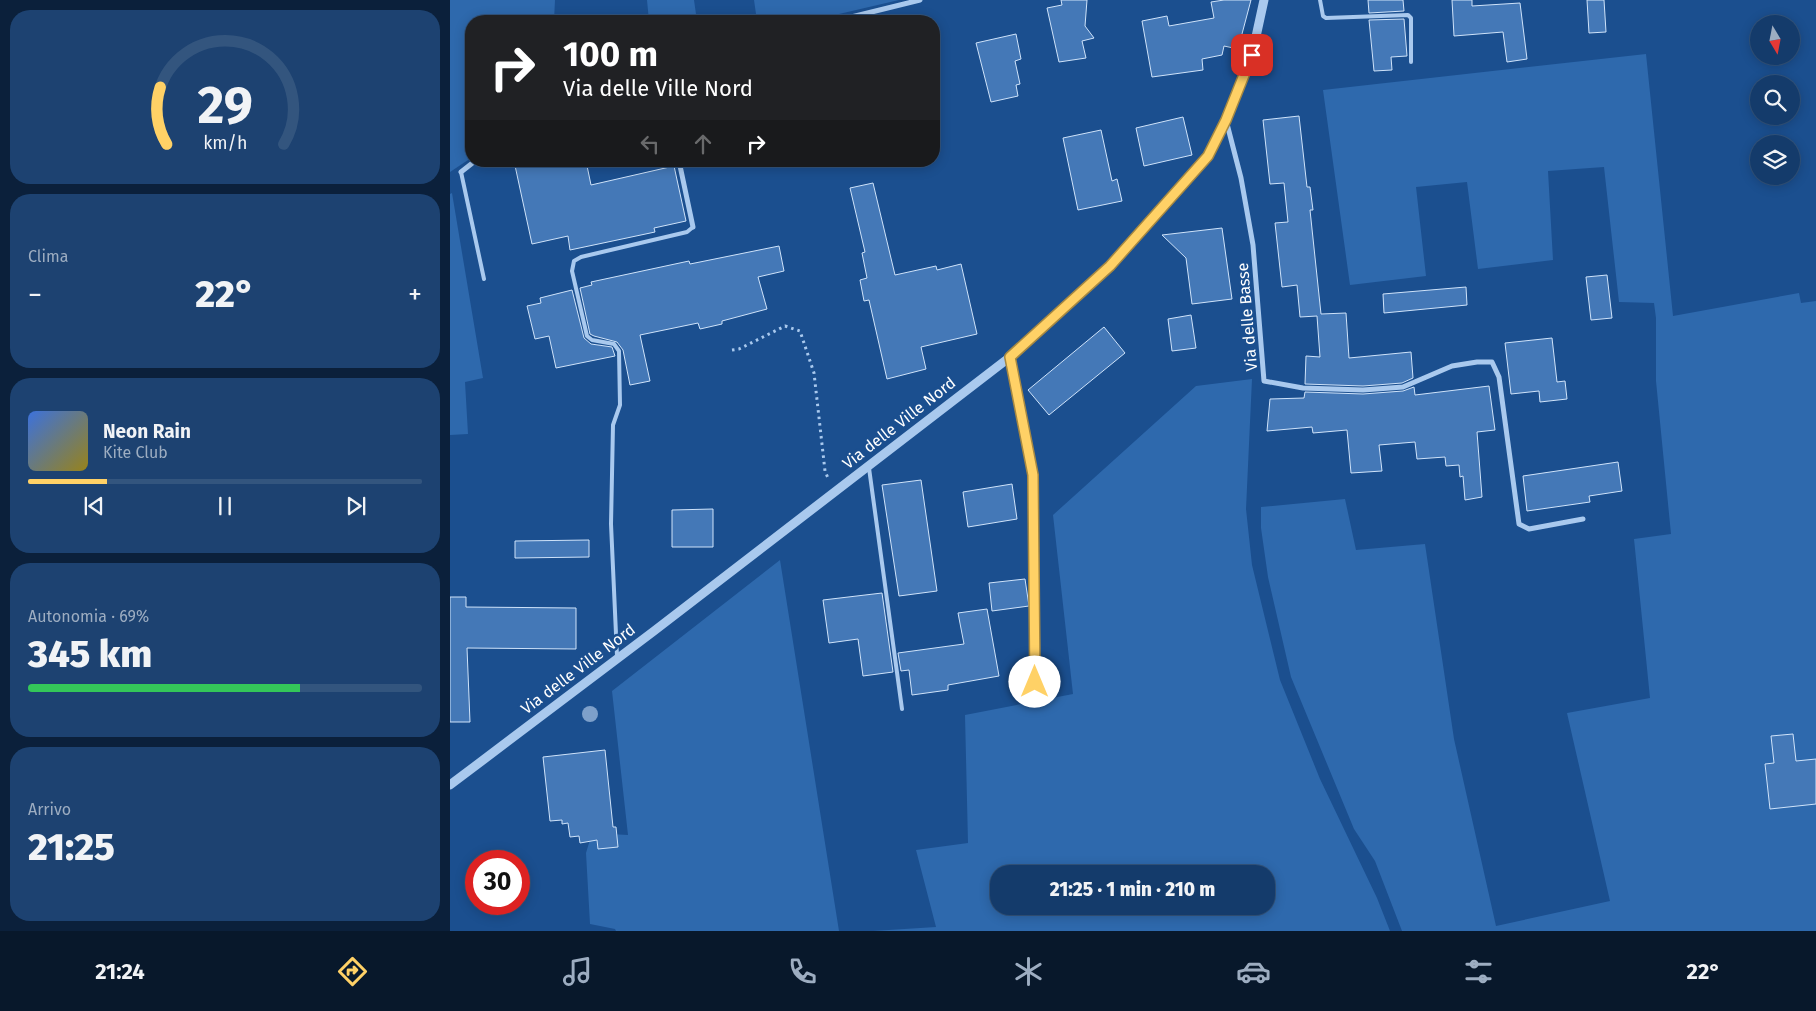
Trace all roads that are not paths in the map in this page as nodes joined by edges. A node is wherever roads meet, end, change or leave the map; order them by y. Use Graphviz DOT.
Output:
graph roads {
  1 [pos="920,0"];
  2 [pos="1264,0"];
  3 [pos="1320,0"];
  4 [pos="859,15"];
  5 [pos="1412,62"];
  6 [pos="1226,120"];
  7 [pos="468,167"];
  8 [pos="680,167"];
  9 [pos="462,172"];
  10 [pos="692,227"];
  11 [pos="484,279"];
  12 [pos="1010,357"];
  13 [pos="869,465"];
  14 [pos="1584,519"];
  15 [pos="617,659"];
  16 [pos="1035,682"];
  17 [pos="902,709"];
  18 [pos="450,784"];
  1 -- 4 [label="street"];
  2 -- 6 [label="street, Via delle Ville Nord"];
  3 -- 5 [label="lane"];
  6 -- 12 [label="street, Via delle Ville Nord"];
  6 -- 14 [label="street, Via delle Basse"];
  7 -- 9 [label="street"];
  8 -- 10 [label="street"];
  9 -- 11 [label="lane"];
  10 -- 15 [label="lane"];
  12 -- 13 [label="street, Via delle Ville Nord"];
  12 -- 16 [label="street"];
  13 -- 15 [label="street, Via delle Ville Nord"];
  13 -- 17 [label="lane"];
  15 -- 18 [label="street, Via delle Ville Nord"];
}
